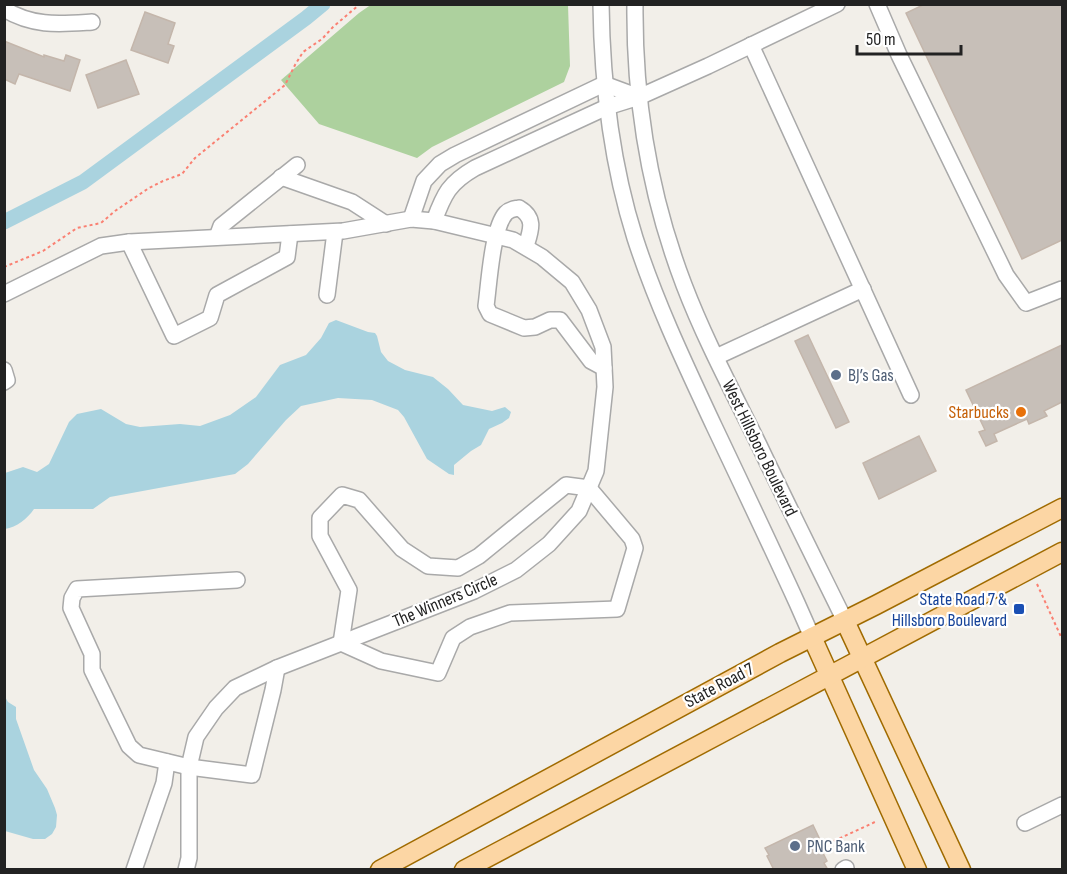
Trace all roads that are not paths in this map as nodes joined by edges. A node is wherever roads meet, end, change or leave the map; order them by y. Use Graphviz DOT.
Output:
graph roads {
  1 [pos="601,4"];
  2 [pos="635,4"];
  3 [pos="837,4"];
  4 [pos="877,4"];
  5 [pos="4,9"];
  6 [pos="92,22"];
  7 [pos="751,45"];
  8 [pos="604,84"];
  9 [pos="639,97"];
  10 [pos="607,107"];
  11 [pos="484,141"];
  12 [pos="493,160"];
  13 [pos="297,165"];
  14 [pos="281,177"];
  15 [pos="411,219"];
  16 [pos="434,221"];
  17 [pos="386,224"];
  18 [pos="335,232"];
  19 [pos="290,234"];
  20 [pos="496,236"];
  21 [pos="217,237"];
  22 [pos="129,242"];
  23 [pos="526,246"];
  24 [pos="863,289"];
  25 [pos="1062,289"];
  26 [pos="4,294"];
  27 [pos="327,295"];
  28 [pos="716,357"];
  29 [pos="604,368"];
  30 [pos="4,370"];
  31 [pos="4,382"];
  32 [pos="911,395"];
  33 [pos="589,488"];
  34 [pos="1062,508"];
  35 [pos="1062,552"];
  36 [pos="237,580"];
  37 [pos="845,621"];
  38 [pos="812,637"];
  39 [pos="340,643"];
  40 [pos="861,658"];
  41 [pos="277,668"];
  42 [pos="829,675"];
  43 [pos="167,762"];
  44 [pos="189,766"];
  45 [pos="1062,805"];
  46 [pos="1024,823"];
  47 [pos="134,870"];
  48 [pos="186,870"];
  49 [pos="380,870"];
  50 [pos="464,870"];
  51 [pos="917,870"];
  52 [pos="961,870"];
  1 -- 8 [label="street, West Hillsboro Boulevard"];
  2 -- 9 [label="street, West Hillsboro Boulevard"];
  3 -- 7 [label="street"];
  4 -- 25 [label="street"];
  5 -- 6 [label="street"];
  7 -- 9 [label="street"];
  7 -- 24 [label="street"];
  8 -- 9 [label="street"];
  8 -- 10 [label="street, West Hillsboro Boulevard"];
  8 -- 11 [label="street"];
  9 -- 10 [label="street"];
  9 -- 28 [label="street, West Hillsboro Boulevard"];
  10 -- 12 [label="street"];
  10 -- 38 [label="street, West Hillsboro Boulevard"];
  11 -- 12 [label="street"];
  11 -- 15 [label="street"];
  12 -- 16 [label="street"];
  13 -- 14 [label="street"];
  14 -- 17 [label="street"];
  14 -- 21 [label="street"];
  15 -- 16 [label="street, The Winners Circle"];
  15 -- 17 [label="street, The Winners Circle"];
  16 -- 20 [label="street, The Winners Circle"];
  17 -- 18 [label="street, The Winners Circle"];
  18 -- 19 [label="street, The Winners Circle"];
  18 -- 27 [label="street"];
  19 -- 21 [label="street, The Winners Circle"];
  19 -- 22 [label="street"];
  20 -- 23 [label="street, The Winners Circle"];
  20 -- 23 [label="street"];
  20 -- 29 [label="street"];
  21 -- 22 [label="street, The Winners Circle"];
  22 -- 26 [label="street, The Winners Circle"];
  23 -- 29 [label="street, The Winners Circle"];
  24 -- 28 [label="street"];
  24 -- 32 [label="street"];
  28 -- 37 [label="street, West Hillsboro Boulevard"];
  29 -- 33 [label="street, The Winners Circle"];
  30 -- 31 [label="street"];
  33 -- 39 [label="street, The Winners Circle"];
  33 -- 39 [label="street"];
  33 -- 39 [label="street"];
  34 -- 37 [label="main road, State Road 7"];
  35 -- 40 [label="main road"];
  36 -- 43 [label="street"];
  37 -- 38 [label="main road, State Road 7"];
  37 -- 40 [label="main road, West Hillsboro Boulevard"];
  38 -- 42 [label="main road, West Hillsboro Boulevard"];
  38 -- 49 [label="main road, State Road 7"];
  39 -- 41 [label="street, The Winners Circle"];
  40 -- 42 [label="main road"];
  40 -- 52 [label="main road, West Hillsboro Boulevard"];
  41 -- 44 [label="street, The Winners Circle"];
  41 -- 44 [label="street"];
  42 -- 50 [label="main road"];
  42 -- 51 [label="main road, West Hillsboro Boulevard"];
  43 -- 44 [label="street"];
  43 -- 47 [label="street"];
  44 -- 48 [label="street, The Winners Circle"];
  45 -- 46 [label="street"];
}
